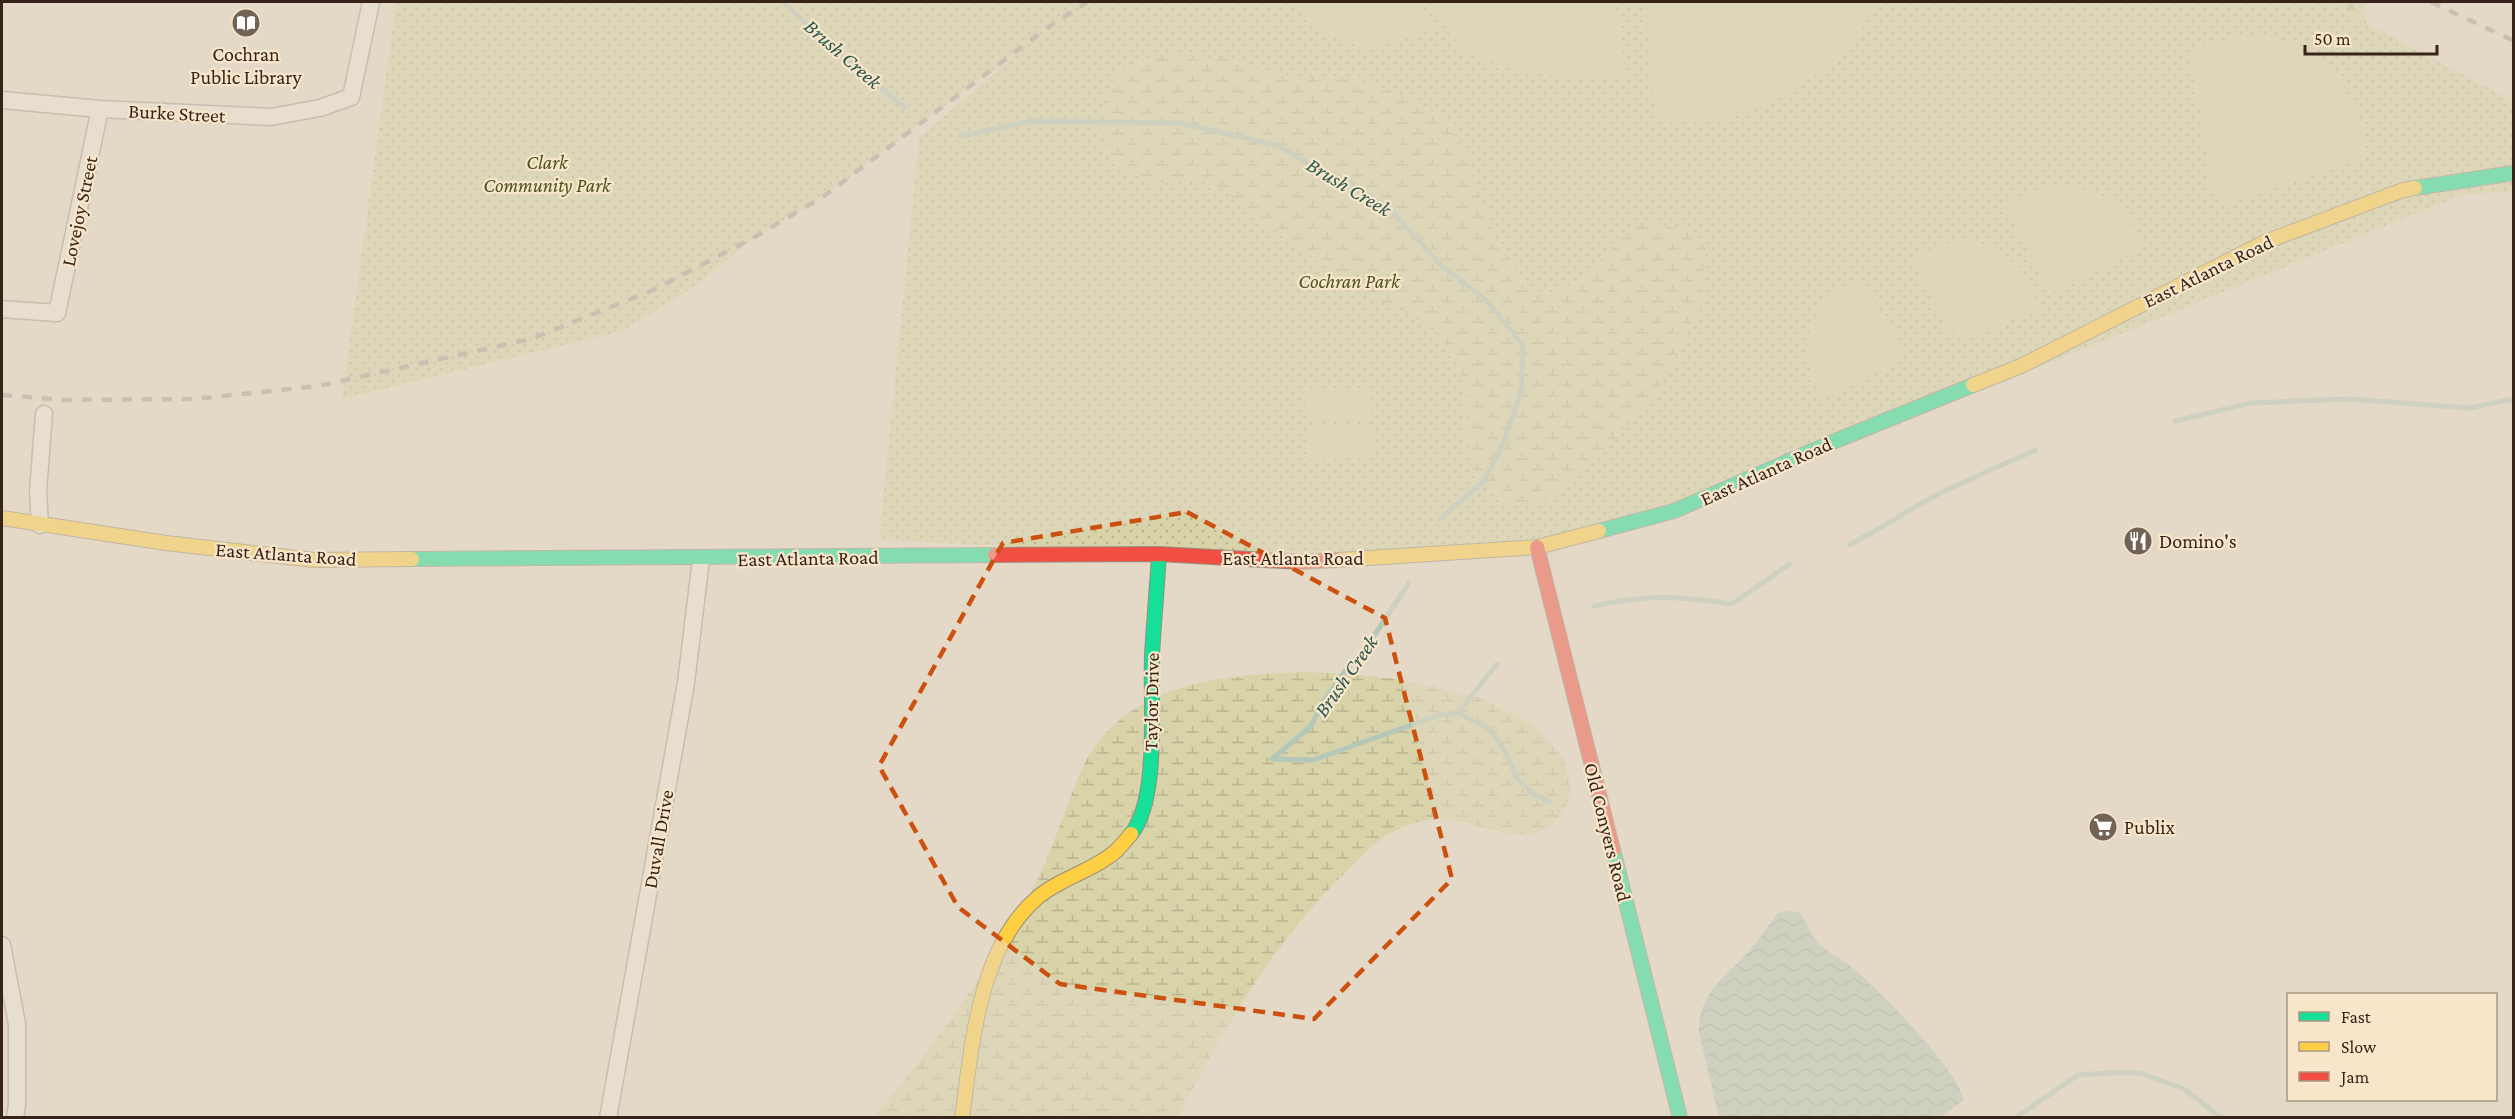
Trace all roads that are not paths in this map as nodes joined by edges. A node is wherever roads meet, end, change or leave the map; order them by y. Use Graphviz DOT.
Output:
graph roads {
  1 [pos="371,2"];
  2 [pos="2,100"];
  3 [pos="100,110"];
  4 [pos="2514,173"];
  5 [pos="2,309"];
  6 [pos="44,414"];
  7 [pos="2,518"];
  8 [pos="40,525"];
  9 [pos="1537,547"];
  10 [pos="1159,554"];
  11 [pos="701,559"];
  12 [pos="2,945"];
  13 [pos="15,1118"];
  14 [pos="608,1118"];
  15 [pos="962,1118"];
  16 [pos="1680,1118"];
  1 -- 3 [label="street, Burke Street"];
  2 -- 3 [label="street, Burke Street"];
  3 -- 5 [label="street, Lovejoy Street"];
  4 -- 9 [label="street, East Atlanta Road"];
  6 -- 8 [label="street"];
  7 -- 8 [label="street, East Atlanta Road"];
  8 -- 11 [label="street, East Atlanta Road"];
  9 -- 10 [label="street, East Atlanta Road"];
  9 -- 16 [label="street, Old Conyers Road"];
  10 -- 11 [label="street, East Atlanta Road"];
  10 -- 15 [label="street, Taylor Drive"];
  11 -- 14 [label="street, Duvall Drive"];
  12 -- 13 [label="street"];
}
